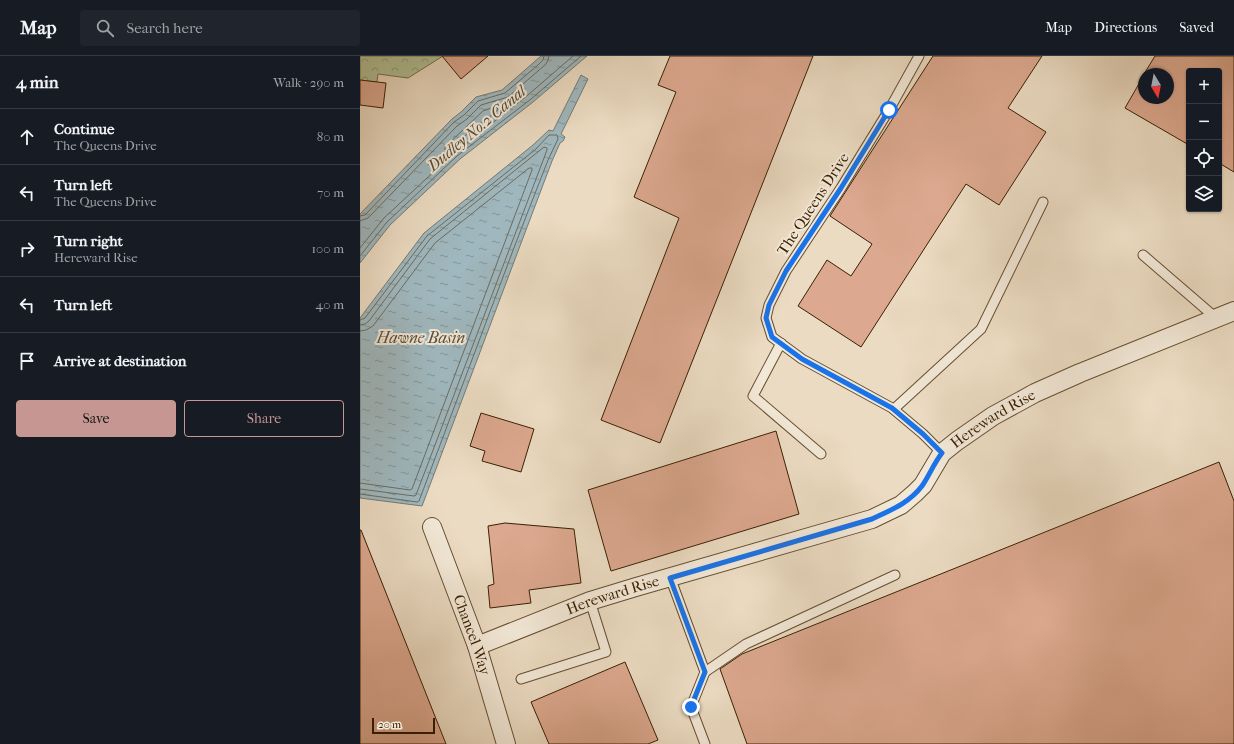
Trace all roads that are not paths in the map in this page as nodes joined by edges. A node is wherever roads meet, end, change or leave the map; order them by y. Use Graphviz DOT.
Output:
graph roads {
  1 [pos="919,56"];
  2 [pos="1043,202"];
  3 [pos="1143,255"];
  4 [pos="1234,311"];
  5 [pos="1216,318"];
  6 [pos="781,343"];
  7 [pos="894,409"];
  8 [pos="942,453"];
  9 [pos="821,454"];
  10 [pos="432,527"];
  11 [pos="895,575"];
  12 [pos="670,578"];
  13 [pos="590,602"];
  14 [pos="477,646"];
  15 [pos="705,672"];
  16 [pos="521,679"];
  17 [pos="506,744"];
  18 [pos="705,744"];
  1 -- 6 [label="lane, The Queens Drive"];
  2 -- 7 [label="lane"];
  3 -- 5 [label="lane"];
  4 -- 5 [label="street, Hereward Rise"];
  5 -- 8 [label="street, Hereward Rise"];
  6 -- 7 [label="lane, The Queens Drive"];
  6 -- 9 [label="lane"];
  7 -- 8 [label="lane, The Queens Drive"];
  8 -- 12 [label="street, Hereward Rise"];
  10 -- 14 [label="street, Chancel Way"];
  11 -- 15 [label="lane"];
  12 -- 13 [label="street, Hereward Rise"];
  12 -- 15 [label="lane"];
  13 -- 14 [label="street, Hereward Rise"];
  13 -- 16 [label="lane"];
  14 -- 17 [label="street, Chancel Way"];
  15 -- 18 [label="lane"];
}
